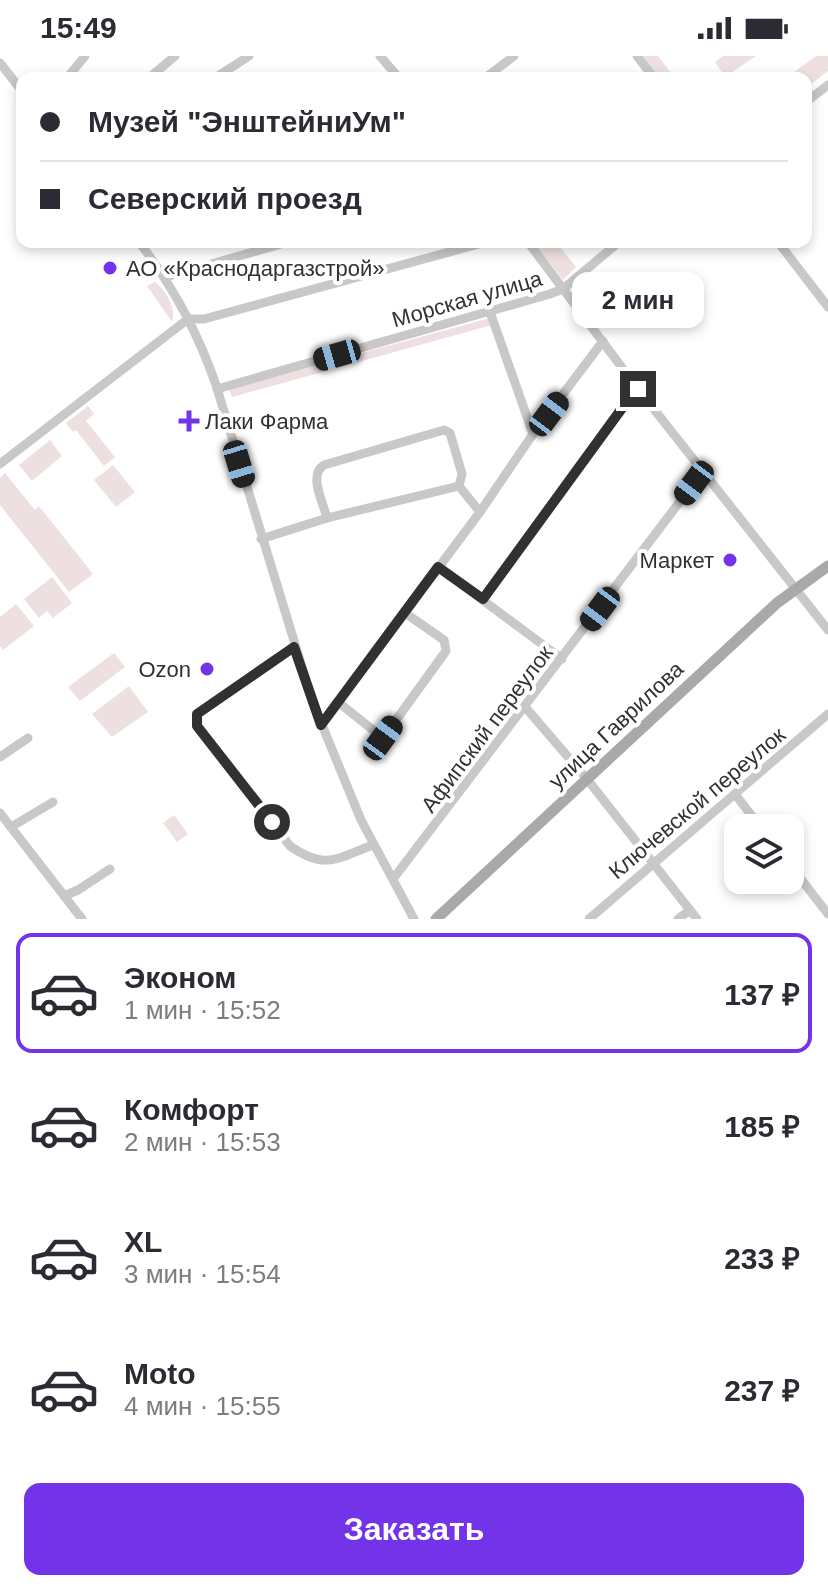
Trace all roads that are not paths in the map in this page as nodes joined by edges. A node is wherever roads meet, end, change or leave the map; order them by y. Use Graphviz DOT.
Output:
graph roads {
  1 [pos="85,56"];
  2 [pos="175,56"];
  3 [pos="249,56"];
  4 [pos="380,56"];
  5 [pos="514,56"];
  6 [pos="637,56"];
  7 [pos="0,63"];
  8 [pos="72,72"];
  9 [pos="156,72"];
  10 [pos="224,72"];
  11 [pos="394,72"];
  12 [pos="493,72"];
  13 [pos="649,72"];
  14 [pos="16,83"];
  15 [pos="828,85"];
  16 [pos="812,97"];
  17 [pos="144,248"];
  18 [pos="267,248"];
  19 [pos="464,248"];
  20 [pos="532,248"];
  21 [pos="612,248"];
  22 [pos="783,248"];
  23 [pos="166,277"];
  24 [pos="563,289"];
  25 [pos="828,307"];
  26 [pos="490,312"];
  27 [pos="188,319"];
  28 [pos="603,341"];
  29 [pos="217,389"];
  30 [pos="638,389"];
  31 [pos="533,434"];
  32 [pos="0,464"];
  33 [pos="694,483"];
  34 [pos="459,486"];
  35 [pos="480,512"];
  36 [pos="327,518"];
  37 [pos="261,539"];
  38 [pos="828,566"];
  39 [pos="438,567"];
  40 [pos="796,590"];
  41 [pos="483,599"];
  42 [pos="405,613"];
  43 [pos="828,630"];
  44 [pos="294,647"];
  45 [pos="562,659"];
  46 [pos="338,702"];
  47 [pos="526,708"];
  48 [pos="828,714"];
  49 [pos="321,725"];
  50 [pos="28,738"];
  51 [pos="0,757"];
  52 [pos="587,779"];
  53 [pos="735,794"];
  54 [pos="53,802"];
  55 [pos="0,813"];
  56 [pos="750,814"];
  57 [pos="11,827"];
  58 [pos="373,845"];
  59 [pos="652,864"];
  60 [pos="110,869"];
  61 [pos="393,879"];
  62 [pos="804,883"];
  63 [pos="64,896"];
  64 [pos="690,910"];
  65 [pos="828,914"];
  66 [pos="82,919"];
  67 [pos="414,919"];
  68 [pos="436,919"];
  69 [pos="589,919"];
  70 [pos="678,919"];
  71 [pos="697,919"];
  1 -- 8 [label="street"];
  2 -- 9 [label="street"];
  3 -- 10 [label="street"];
  4 -- 11 [label="street"];
  5 -- 12 [label="street"];
  6 -- 13 [label="street"];
  7 -- 14 [label="street"];
  15 -- 16 [label="street"];
  17 -- 23 [label="street"];
  18 -- 23 [label="street"];
  19 -- 27 [label="street"];
  20 -- 24 [label="street"];
  21 -- 24 [label="street, Морская улица"];
  22 -- 25 [label="street"];
  23 -- 27 [label="street"];
  24 -- 26 [label="street, Морская улица"];
  24 -- 28 [label="street"];
  26 -- 29 [label="street, Морская улица"];
  26 -- 31 [label="street"];
  27 -- 29 [label="street"];
  27 -- 32 [label="street"];
  28 -- 30 [label="street"];
  28 -- 31 [label="street"];
  29 -- 37 [label="street"];
  30 -- 40 [label="street"];
  30 -- 41 [label="street"];
  31 -- 35 [label="street"];
  33 -- 45 [label="street, Афипский переулок"];
  34 -- 35 [label="street"];
  34 -- 36 [label="street"];
  34 -- 36 [label="street"];
  35 -- 39 [label="street"];
  36 -- 37 [label="street"];
  37 -- 44 [label="street"];
  38 -- 40 [label="main road, улица Гаврилова"];
  39 -- 41 [label="street"];
  39 -- 42 [label="street"];
  40 -- 43 [label="street"];
  40 -- 52 [label="main road, улица Гаврилова"];
  41 -- 45 [label="street"];
  42 -- 46 [label="street"];
  42 -- 46 [label="street"];
  44 -- 49 [label="street"];
  44 -- 58 [label="street"];
  45 -- 47 [label="street, Афипский переулок"];
  46 -- 49 [label="street"];
  47 -- 52 [label="street"];
  47 -- 61 [label="street, Афипский переулок"];
  48 -- 53 [label="street, Ключевской переулок"];
  49 -- 58 [label="street"];
  50 -- 51 [label="street"];
  52 -- 59 [label="street"];
  52 -- 68 [label="main road, улица Гаврилова"];
  53 -- 56 [label="street"];
  53 -- 59 [label="street, Ключевской переулок"];
  54 -- 57 [label="street"];
  55 -- 57 [label="street"];
  57 -- 63 [label="street"];
  58 -- 61 [label="street"];
  59 -- 64 [label="street"];
  59 -- 69 [label="street, Ключевской переулок"];
  60 -- 63 [label="street"];
  61 -- 67 [label="street"];
  62 -- 65 [label="street"];
  63 -- 66 [label="street"];
  64 -- 70 [label="street"];
  64 -- 71 [label="street"];
}
